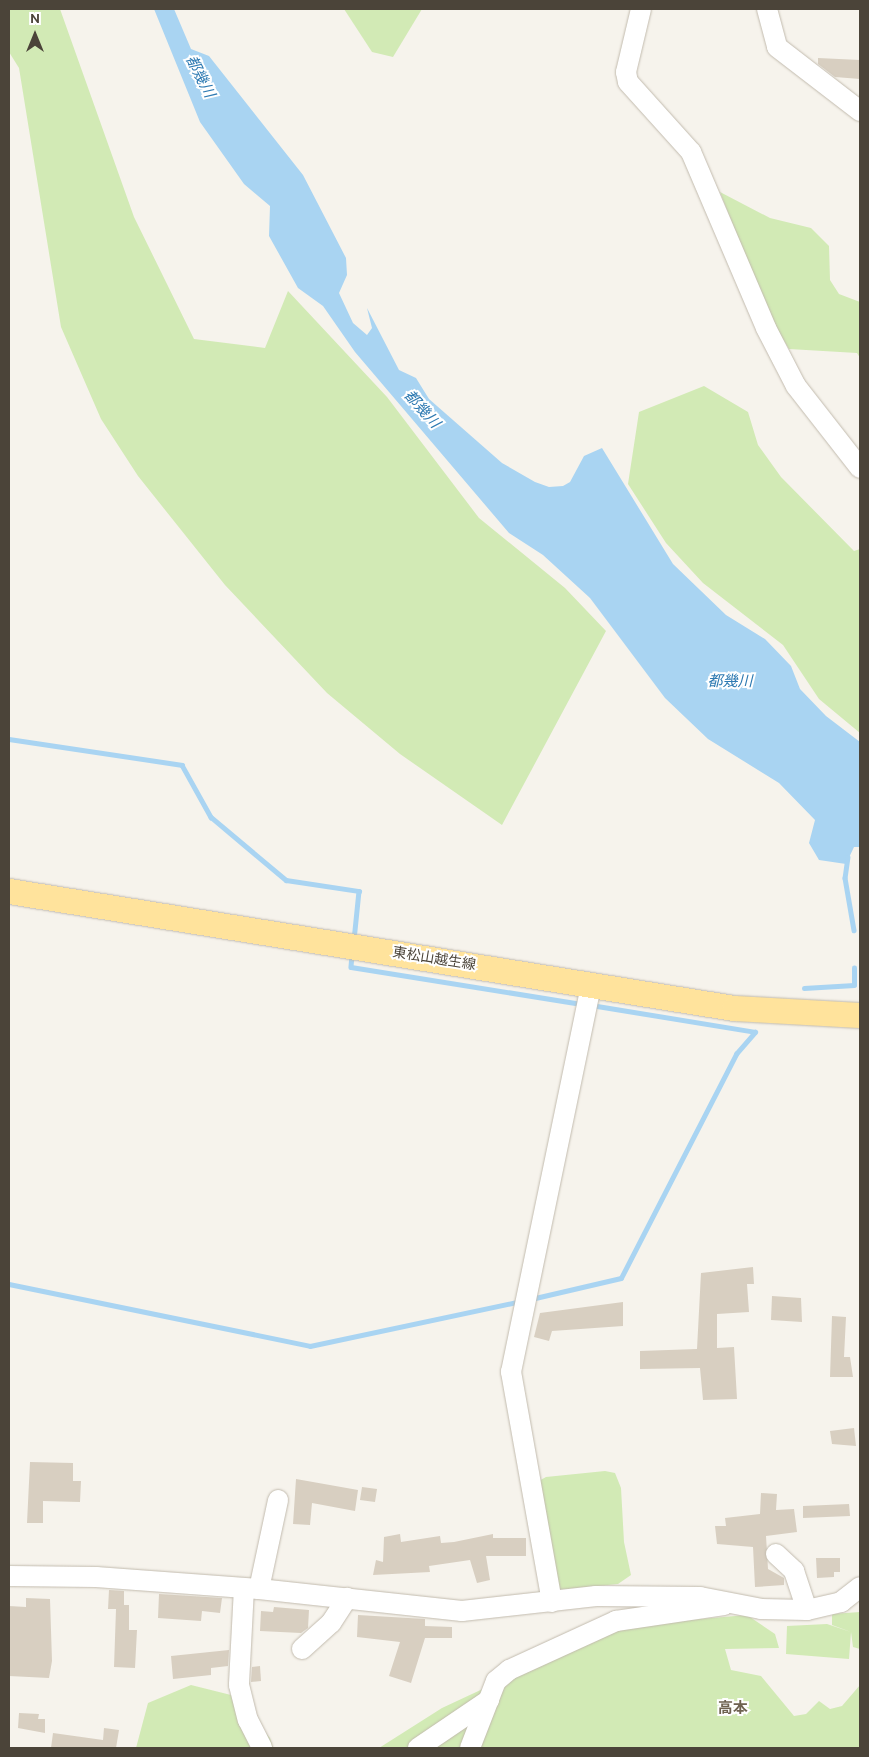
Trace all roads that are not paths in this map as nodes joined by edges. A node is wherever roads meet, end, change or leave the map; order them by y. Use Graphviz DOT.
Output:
graph roads {
  1 [pos="641,9"];
  2 [pos="768,9"];
  3 [pos="860,111"];
  4 [pos="860,468"];
  5 [pos="9,891"];
  6 [pos="591,984"];
  7 [pos="860,1015"];
  8 [pos="278,1500"];
  9 [pos="776,1554"];
  10 [pos="9,1576"];
  11 [pos="860,1587"];
  12 [pos="252,1588"];
  13 [pos="347,1598"];
  14 [pos="552,1602"];
  15 [pos="730,1602"];
  16 [pos="807,1610"];
  17 [pos="302,1649"];
  18 [pos="489,1700"];
  19 [pos="262,1748"];
  20 [pos="418,1748"];
  21 [pos="470,1748"];
  1 -- 4 [label="street"];
  2 -- 3 [label="street"];
  5 -- 6 [label="main road, 東松山越生線"];
  6 -- 7 [label="main road, 東松山越生線"];
  6 -- 14 [label="street"];
  8 -- 12 [label="street"];
  9 -- 16 [label="street"];
  10 -- 12 [label="street"];
  11 -- 16 [label="street"];
  12 -- 13 [label="street"];
  12 -- 19 [label="street"];
  13 -- 14 [label="street"];
  13 -- 17 [label="street"];
  14 -- 15 [label="street"];
  15 -- 16 [label="street"];
  15 -- 18 [label="street"];
  18 -- 20 [label="street"];
  18 -- 21 [label="street"];
}
